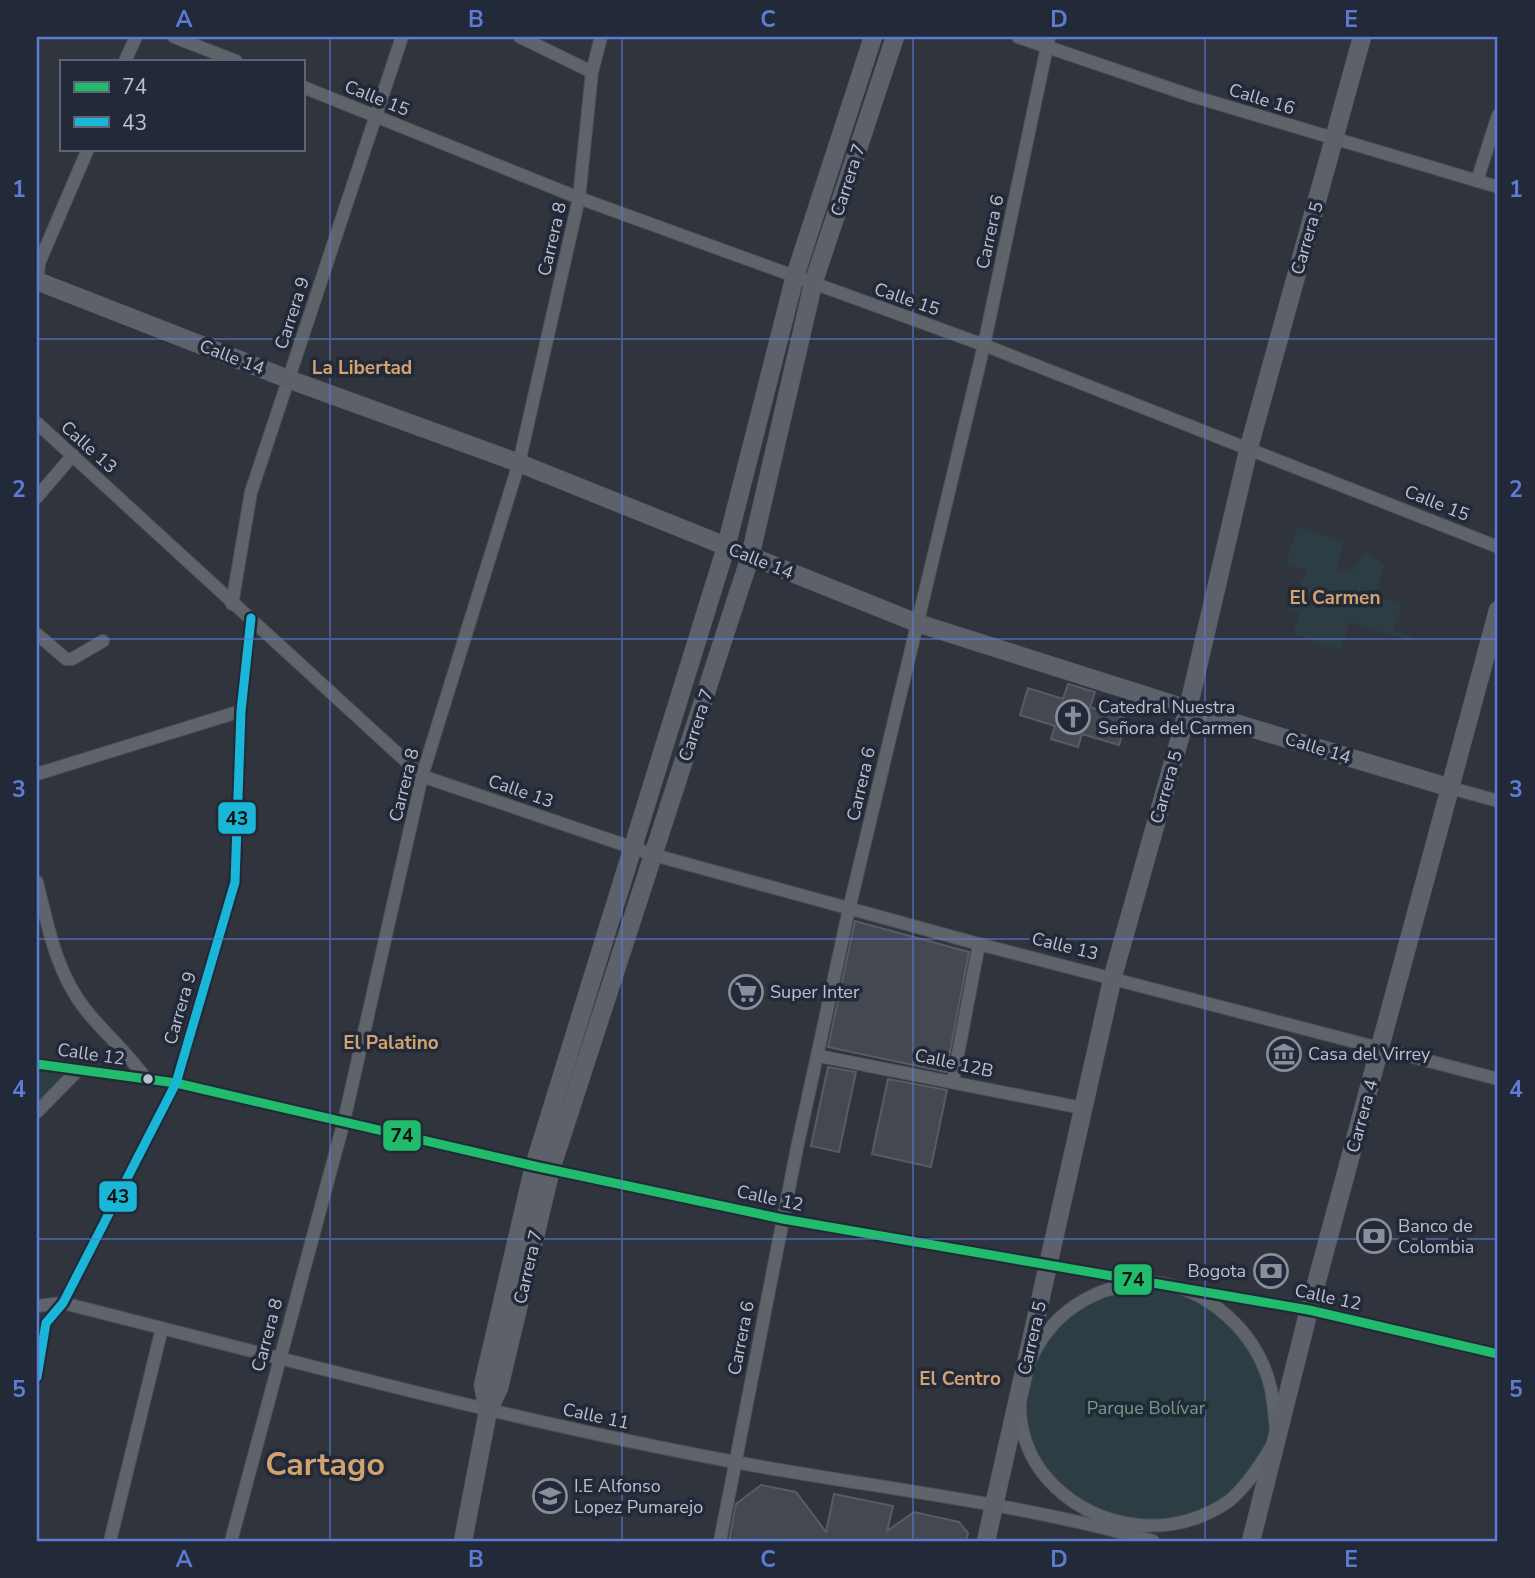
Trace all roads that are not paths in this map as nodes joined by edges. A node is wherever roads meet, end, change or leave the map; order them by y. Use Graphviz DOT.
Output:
graph roads {
  1 [pos="136,37"];
  2 [pos="174,37"];
  3 [pos="402,37"];
  4 [pos="520,37"];
  5 [pos="601,37"];
  6 [pos="873,37"];
  7 [pos="895,37"];
  8 [pos="1018,37"];
  9 [pos="1362,37"];
  10 [pos="1048,42"];
  11 [pos="125,60"];
  12 [pos="233,60"];
  13 [pos="592,72"];
  14 [pos="304,88"];
  15 [pos="1498,115"];
  16 [pos="376,116"];
  17 [pos="1335,139"];
  18 [pos="88,150"];
  19 [pos="1477,181"];
  20 [pos="1498,187"];
  21 [pos="579,198"];
  22 [pos="795,276"];
  23 [pos="37,282"];
  24 [pos="813,284"];
  25 [pos="984,345"];
  26 [pos="288,379"];
  27 [pos="37,423"];
  28 [pos="1249,447"];
  29 [pos="73,455"];
  30 [pos="519,463"];
  31 [pos="37,497"];
  32 [pos="726,547"];
  33 [pos="1498,547"];
  34 [pos="750,557"];
  35 [pos="232,604"];
  36 [pos="1498,610"];
  37 [pos="251,618"];
  38 [pos="917,623"];
  39 [pos="37,634"];
  40 [pos="103,641"];
  41 [pos="1188,709"];
  42 [pos="241,711"];
  43 [pos="37,774"];
  44 [pos="422,776"];
  45 [pos="1451,788"];
  46 [pos="1498,801"];
  47 [pos="632,848"];
  48 [pos="654,855"];
  49 [pos="37,882"];
  50 [pos="849,909"];
  51 [pos="979,944"];
  52 [pos="1113,976"];
  53 [pos="1380,1048"];
  54 [pos="819,1056"];
  55 [pos="37,1063"];
  56 [pos="78,1070"];
  57 [pos="146,1079"];
  58 [pos="1498,1079"];
  59 [pos="953,1080"];
  60 [pos="176,1083"];
  61 [pos="1082,1108"];
  62 [pos="37,1112"];
  63 [pos="344,1121"];
  64 [pos="542,1168"];
  65 [pos="783,1219"];
  66 [pos="1049,1265"];
  67 [pos="1171,1283"];
  68 [pos="63,1303"];
  69 [pos="37,1306"];
  70 [pos="1309,1310"];
  71 [pos="162,1328"];
  72 [pos="1498,1354"];
  73 [pos="279,1356"];
  74 [pos="37,1377"];
  75 [pos="1021,1381"];
  76 [pos="488,1411"];
  77 [pos="1277,1438"];
  78 [pos="735,1462"];
  79 [pos="994,1505"];
  80 [pos="1117,1531"];
  81 [pos="110,1541"];
  82 [pos="231,1541"];
  83 [pos="463,1541"];
  84 [pos="720,1541"];
  85 [pos="986,1541"];
  86 [pos="1153,1541"];
  87 [pos="1251,1541"];
  1 -- 11 [label="street"];
  2 -- 12 [label="street"];
  3 -- 16 [label="street, Carrera 9"];
  4 -- 13 [label="street"];
  5 -- 13 [label="street, Carrera 8"];
  6 -- 22 [label="main road, Carrera 7"];
  7 -- 24 [label="main road, Carrera 7"];
  8 -- 10 [label="street, Calle 16"];
  9 -- 17 [label="main road, Carrera 5"];
  10 -- 17 [label="street, Calle 16"];
  10 -- 25 [label="street, Carrera 6"];
  13 -- 21 [label="street, Carrera 8"];
  14 -- 16 [label="street, Calle 15"];
  15 -- 19 [label="street"];
  16 -- 21 [label="street, Calle 15"];
  16 -- 26 [label="street, Carrera 9"];
  17 -- 19 [label="street, Calle 16"];
  17 -- 28 [label="main road, Carrera 5"];
  18 -- 23 [label="street"];
  19 -- 20 [label="street, Calle 16"];
  21 -- 22 [label="street, Calle 15"];
  21 -- 30 [label="street, Carrera 8"];
  22 -- 24 [label="street, Calle 15"];
  22 -- 32 [label="main road, Carrera 7"];
  23 -- 26 [label="main road, Calle 14"];
  24 -- 25 [label="street, Calle 15"];
  24 -- 34 [label="main road, Carrera 7"];
  25 -- 28 [label="street, Calle 15"];
  25 -- 38 [label="street, Carrera 6"];
  26 -- 30 [label="main road, Calle 14"];
  26 -- 35 [label="street, Carrera 9"];
  27 -- 29 [label="street, Calle 13"];
  28 -- 33 [label="street, Calle 15"];
  28 -- 41 [label="main road, Carrera 5"];
  29 -- 31 [label="street"];
  29 -- 35 [label="street, Calle 13"];
  30 -- 32 [label="main road, Calle 14"];
  30 -- 44 [label="street, Carrera 8"];
  32 -- 34 [label="main road, Calle 14"];
  32 -- 47 [label="main road, Carrera 7"];
  34 -- 38 [label="main road, Calle 14"];
  34 -- 48 [label="main road, Carrera 7"];
  35 -- 37 [label="street, Calle 13"];
  36 -- 45 [label="main road, Carrera 4"];
  37 -- 42 [label="street, Carrera 9"];
  37 -- 44 [label="street, Calle 13"];
  38 -- 41 [label="main road, Calle 14"];
  38 -- 50 [label="street, Carrera 6"];
  39 -- 40 [label="street"];
  41 -- 45 [label="main road, Calle 14"];
  41 -- 52 [label="main road, Carrera 5"];
  42 -- 43 [label="street"];
  42 -- 60 [label="street, Carrera 9"];
  44 -- 47 [label="street, Calle 13"];
  44 -- 63 [label="street, Carrera 8"];
  45 -- 46 [label="street, Calle 14"];
  45 -- 53 [label="main road, Carrera 4"];
  47 -- 48 [label="street, Calle 13"];
  47 -- 64 [label="main road, Carrera 7"];
  48 -- 50 [label="street, Calle 13"];
  48 -- 64 [label="main road, Carrera 7"];
  49 -- 57 [label="street"];
  50 -- 51 [label="street, Calle 13"];
  50 -- 54 [label="street, Carrera 6"];
  51 -- 52 [label="street, Calle 13"];
  51 -- 59 [label="street"];
  52 -- 53 [label="street, Calle 13"];
  52 -- 61 [label="main road, Carrera 5"];
  53 -- 58 [label="street"];
  53 -- 70 [label="main road, Carrera 4"];
  54 -- 59 [label="street, Calle 12B"];
  54 -- 65 [label="street, Carrera 6"];
  55 -- 56 [label="street, Calle 12"];
  56 -- 57 [label="street, Calle 12"];
  56 -- 62 [label="street"];
  57 -- 60 [label="street, Calle 12"];
  59 -- 61 [label="street, Calle 12B"];
  60 -- 63 [label="street, Calle 12"];
  60 -- 68 [label="street, Carrera 9"];
  61 -- 66 [label="main road, Carrera 5"];
  63 -- 64 [label="street, Calle 12"];
  63 -- 73 [label="street, Carrera 8"];
  64 -- 65 [label="street, Calle 12"];
  64 -- 76 [label="main road, Carrera 7"];
  65 -- 66 [label="street, Calle 12"];
  65 -- 78 [label="street, Carrera 6"];
  66 -- 67 [label="street, Calle 12"];
  66 -- 75 [label="main road, Carrera 5"];
  67 -- 70 [label="street, Calle 12"];
  67 -- 75 [label="street"];
  67 -- 77 [label="street"];
  68 -- 69 [label="street, Calle 11"];
  68 -- 71 [label="street, Calle 11"];
  68 -- 74 [label="street, Carrera 9"];
  70 -- 72 [label="street, Calle 12"];
  70 -- 77 [label="main road, Carrera 4"];
  71 -- 73 [label="street, Calle 11"];
  71 -- 81 [label="street"];
  73 -- 76 [label="street, Calle 11"];
  73 -- 82 [label="street, Carrera 8"];
  75 -- 79 [label="main road, Carrera 5"];
  75 -- 80 [label="street"];
  76 -- 78 [label="street, Calle 11"];
  76 -- 83 [label="main road, Carrera 7"];
  77 -- 80 [label="street"];
  77 -- 87 [label="main road, Carrera 4"];
  78 -- 79 [label="street, Calle 11"];
  78 -- 84 [label="street, Carrera 6"];
  79 -- 80 [label="street, Calle 11"];
  79 -- 85 [label="main road, Carrera 5"];
  80 -- 86 [label="street, Calle 11"];
}
